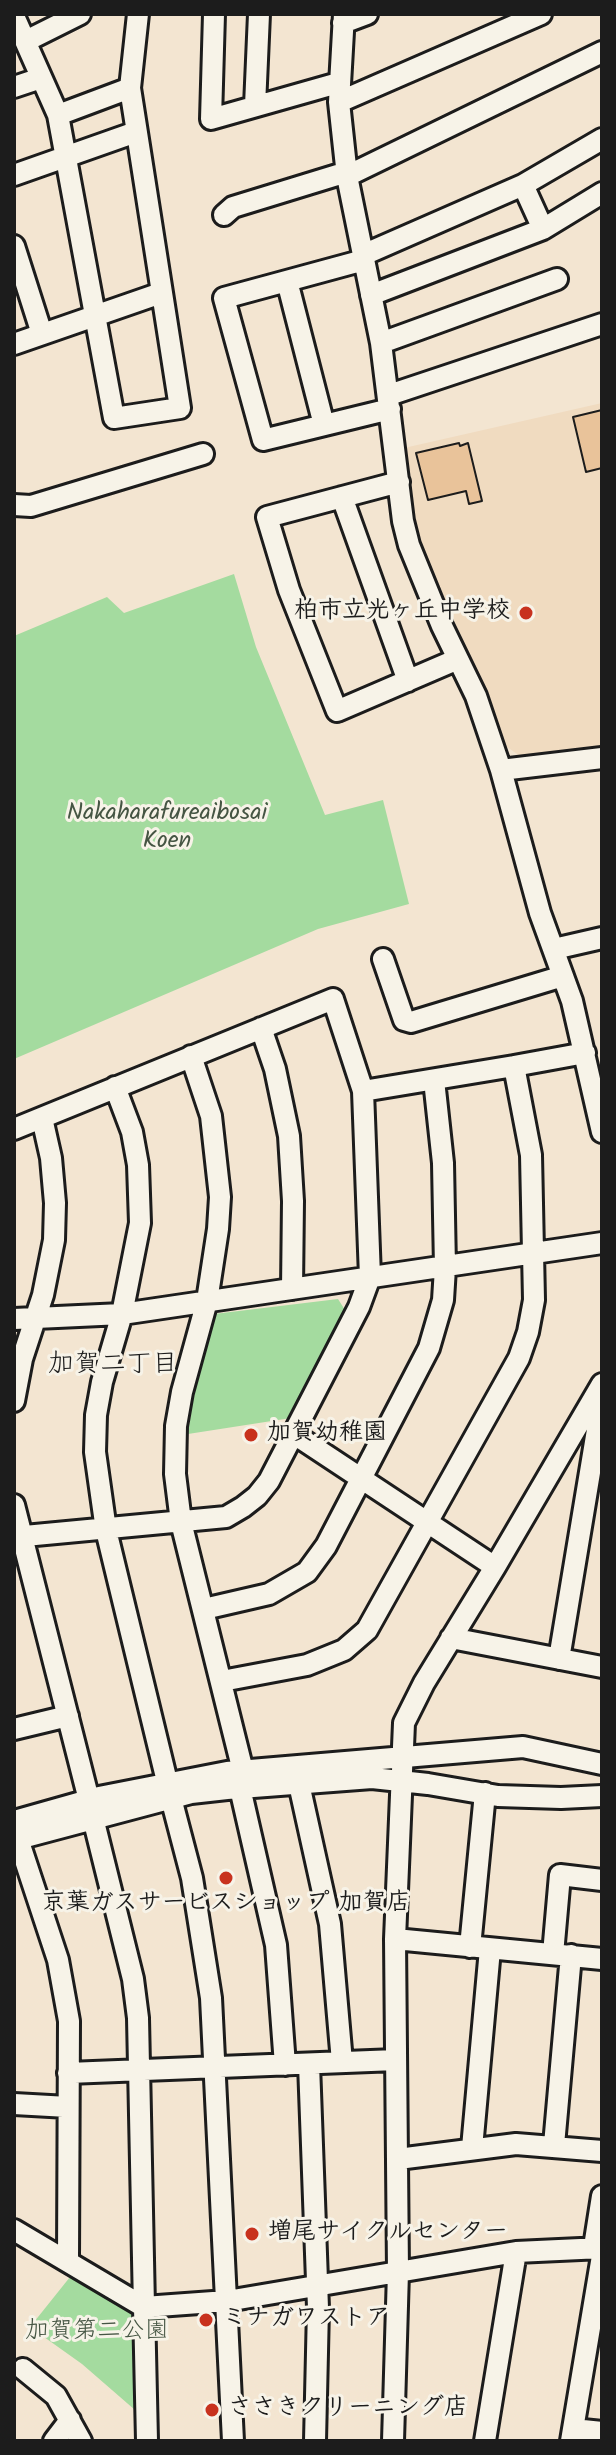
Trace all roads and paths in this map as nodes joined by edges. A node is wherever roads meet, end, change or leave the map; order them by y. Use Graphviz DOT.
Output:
graph roads {
  1 [pos="80,14"];
  2 [pos="138,14"];
  3 [pos="214,14"];
  4 [pos="259,14"];
  5 [pos="367,14"];
  6 [pos="541,14"];
  7 [pos="14,16"];
  8 [pos="344,19"];
  9 [pos="26,41"];
  10 [pos="602,52"];
  11 [pos="41,78"];
  12 [pos="14,87"];
  13 [pos="130,88"];
  14 [pos="338,92"];
  15 [pos="255,106"];
  16 [pos="58,115"];
  17 [pos="136,132"];
  18 [pos="602,139"];
  19 [pos="67,156"];
  20 [pos="347,174"];
  21 [pos="14,175"];
  22 [pos="523,185"];
  23 [pos="602,193"];
  24 [pos="224,215"];
  25 [pos="543,229"];
  26 [pos="14,246"];
  27 [pos="363,258"];
  28 [pos="557,279"];
  29 [pos="287,281"];
  30 [pos="161,293"];
  31 [pos="371,295"];
  32 [pos="94,316"];
  33 [pos="602,324"];
  34 [pos="42,334"];
  35 [pos="381,343"];
  36 [pos="14,344"];
  37 [pos="390,402"];
  38 [pos="324,425"];
  39 [pos="203,454"];
  40 [pos="399,482"];
  41 [pos="342,497"];
  42 [pos="14,505"];
  43 [pos="458,659"];
  44 [pos="408,681"];
  45 [pos="602,758"];
  46 [pos="501,770"];
  47 [pos="602,938"];
  48 [pos="554,949"];
  49 [pos="383,959"];
  50 [pos="563,976"];
  51 [pos="261,1028"];
  52 [pos="585,1053"];
  53 [pos="191,1056"];
  54 [pos="514,1066"];
  55 [pos="434,1080"];
  56 [pos="115,1087"];
  57 [pos="363,1091"];
  58 [pos="600,1109"];
  59 [pos="42,1118"];
  60 [pos="14,1129"];
  61 [pos="602,1132"];
  62 [pos="602,1243"];
  63 [pos="533,1254"];
  64 [pos="445,1268"];
  65 [pos="370,1277"];
  66 [pos="292,1289"];
  67 [pos="207,1301"];
  68 [pos="122,1314"];
  69 [pos="24,1319"];
  70 [pos="602,1384"];
  71 [pos="602,1400"];
  72 [pos="14,1401"];
  73 [pos="294,1434"];
  74 [pos="361,1478"];
  75 [pos="14,1505"];
  76 [pos="181,1522"];
  77 [pos="428,1524"];
  78 [pos="106,1530"];
  79 [pos="17,1536"];
  80 [pos="495,1567"];
  81 [pos="204,1609"];
  82 [pos="451,1638"];
  83 [pos="559,1659"];
  84 [pos="602,1667"];
  85 [pos="222,1681"];
  86 [pos="68,1716"];
  87 [pos="14,1729"];
  88 [pos="402,1757"];
  89 [pos="602,1764"];
  90 [pos="242,1779"];
  91 [pos="402,1781"];
  92 [pos="299,1784"];
  93 [pos="169,1791"];
  94 [pos="485,1793"];
  95 [pos="602,1796"];
  96 [pos="91,1809"];
  97 [pos="15,1833"];
  98 [pos="602,1880"];
  99 [pos="395,1939"];
  100 [pos="480,1948"];
  101 [pos="562,1955"];
  102 [pos="602,1959"];
  103 [pos="396,2060"];
  104 [pos="342,2062"];
  105 [pos="309,2064"];
  106 [pos="285,2065"];
  107 [pos="217,2068"];
  108 [pos="139,2072"];
  109 [pos="68,2073"];
  110 [pos="14,2104"];
  111 [pos="68,2107"];
  112 [pos="554,2145"];
  113 [pos="472,2148"];
  114 [pos="602,2151"];
  115 [pos="398,2159"];
  116 [pos="602,2196"];
  117 [pos="14,2230"];
  118 [pos="599,2250"];
  119 [pos="516,2252"];
  120 [pos="68,2261"];
  121 [pos="398,2272"];
  122 [pos="318,2286"];
  123 [pos="227,2301"];
  124 [pos="144,2307"];
  125 [pos="23,2369"];
  126 [pos="70,2420"];
  127 [pos="602,2432"];
  128 [pos="572,2435"];
  129 [pos="54,2441"];
  130 [pos="81,2441"];
  131 [pos="147,2441"];
  132 [pos="233,2441"];
  133 [pos="315,2441"];
  134 [pos="393,2441"];
  135 [pos="485,2441"];
  1 -- 9 [label="street"];
  2 -- 13 [label="street"];
  3 -- 15 [label="street"];
  4 -- 15 [label="street"];
  5 -- 8 [label="street"];
  6 -- 14 [label="street"];
  7 -- 9 [label="street"];
  8 -- 14 [label="street"];
  9 -- 11 [label="street"];
  10 -- 20 [label="street"];
  11 -- 12 [label="street"];
  11 -- 16 [label="street"];
  13 -- 16 [label="street"];
  13 -- 17 [label="street"];
  14 -- 15 [label="street"];
  14 -- 20 [label="street"];
  16 -- 19 [label="street"];
  17 -- 19 [label="street"];
  17 -- 30 [label="street"];
  18 -- 22 [label="street"];
  19 -- 21 [label="street"];
  19 -- 32 [label="street"];
  20 -- 24 [label="street"];
  20 -- 27 [label="street"];
  22 -- 25 [label="street"];
  22 -- 27 [label="street"];
  23 -- 25 [label="street"];
  25 -- 31 [label="street"];
  26 -- 34 [label="street"];
  27 -- 29 [label="street"];
  27 -- 31 [label="street"];
  28 -- 35 [label="street"];
  29 -- 38 [label="street"];
  29 -- 38 [label="street"];
  30 -- 32 [label="street"];
  30 -- 32 [label="street"];
  31 -- 35 [label="street"];
  32 -- 34 [label="street"];
  33 -- 37 [label="street"];
  34 -- 36 [label="street"];
  35 -- 37 [label="street"];
  37 -- 38 [label="street"];
  37 -- 40 [label="street"];
  39 -- 42 [label="street"];
  40 -- 41 [label="street"];
  40 -- 43 [label="street"];
  41 -- 44 [label="street"];
  41 -- 44 [label="street"];
  43 -- 44 [label="street"];
  43 -- 46 [label="street"];
  45 -- 46 [label="street"];
  46 -- 48 [label="street"];
  47 -- 48 [label="street"];
  48 -- 50 [label="street"];
  49 -- 50 [label="street"];
  50 -- 52 [label="street"];
  51 -- 53 [label="street"];
  51 -- 57 [label="street"];
  51 -- 66 [label="street"];
  52 -- 54 [label="street"];
  52 -- 58 [label="street"];
  53 -- 56 [label="street"];
  53 -- 67 [label="street"];
  54 -- 55 [label="street"];
  54 -- 63 [label="street"];
  55 -- 57 [label="street"];
  55 -- 64 [label="street"];
  56 -- 59 [label="street"];
  56 -- 68 [label="street"];
  57 -- 65 [label="street"];
  58 -- 61 [label="street"];
  59 -- 60 [label="street"];
  59 -- 69 [label="street"];
  62 -- 63 [label="street"];
  63 -- 64 [label="street"];
  63 -- 77 [label="street"];
  64 -- 65 [label="street"];
  64 -- 74 [label="street"];
  65 -- 66 [label="street"];
  65 -- 73 [label="street"];
  66 -- 67 [label="street"];
  67 -- 68 [label="street"];
  67 -- 76 [label="street"];
  68 -- 69 [label="street"];
  68 -- 78 [label="street"];
  69 -- 72 [label="street"];
  70 -- 80 [label="street"];
  71 -- 83 [label="street"];
  73 -- 74 [label="street"];
  73 -- 76 [label="street"];
  74 -- 77 [label="street"];
  74 -- 81 [label="street"];
  75 -- 79 [label="street"];
  76 -- 78 [label="street"];
  76 -- 81 [label="street"];
  77 -- 80 [label="street"];
  77 -- 85 [label="street"];
  78 -- 79 [label="street"];
  78 -- 93 [label="street"];
  79 -- 86 [label="street"];
  80 -- 82 [label="street"];
  81 -- 85 [label="street"];
  82 -- 83 [label="street"];
  82 -- 88 [label="street"];
  83 -- 84 [label="street"];
  85 -- 90 [label="street"];
  86 -- 87 [label="street"];
  86 -- 96 [label="street"];
  88 -- 89 [label="street"];
  88 -- 90 [label="street"];
  88 -- 91 [label="street"];
  90 -- 92 [label="street"];
  90 -- 93 [label="street"];
  90 -- 106 [label="street"];
  91 -- 92 [label="street"];
  91 -- 94 [label="street"];
  91 -- 99 [label="street"];
  92 -- 104 [label="street"];
  93 -- 96 [label="street"];
  93 -- 107 [label="street"];
  94 -- 95 [label="street"];
  94 -- 100 [label="street"];
  96 -- 97 [label="street"];
  96 -- 108 [label="street"];
  97 -- 109 [label="street"];
  98 -- 101 [label="street"];
  99 -- 100 [label="street"];
  99 -- 103 [label="street"];
  100 -- 101 [label="street"];
  100 -- 113 [label="street"];
  101 -- 102 [label="street"];
  101 -- 112 [label="street"];
  103 -- 104 [label="street"];
  103 -- 115 [label="street"];
  104 -- 105 [label="street"];
  105 -- 106 [label="street"];
  105 -- 122 [label="street"];
  106 -- 107 [label="street"];
  107 -- 108 [label="street"];
  107 -- 123 [label="street"];
  108 -- 109 [label="street"];
  108 -- 124 [label="street"];
  109 -- 111 [label="street"];
  110 -- 111 [label="street"];
  111 -- 120 [label="street"];
  112 -- 113 [label="street"];
  112 -- 114 [label="street"];
  113 -- 115 [label="street"];
  115 -- 121 [label="street"];
  116 -- 118 [label="street"];
  117 -- 120 [label="street"];
  118 -- 119 [label="street"];
  118 -- 128 [label="street"];
  119 -- 121 [label="street"];
  119 -- 135 [label="street"];
  120 -- 124 [label="street"];
  121 -- 122 [label="street"];
  121 -- 134 [label="street"];
  122 -- 123 [label="street"];
  122 -- 133 [label="street"];
  123 -- 124 [label="street"];
  123 -- 132 [label="street"];
  124 -- 131 [label="street"];
  125 -- 126 [label="street"];
  126 -- 129 [label="street"];
  126 -- 130 [label="street"];
  127 -- 128 [label="street"];
}
